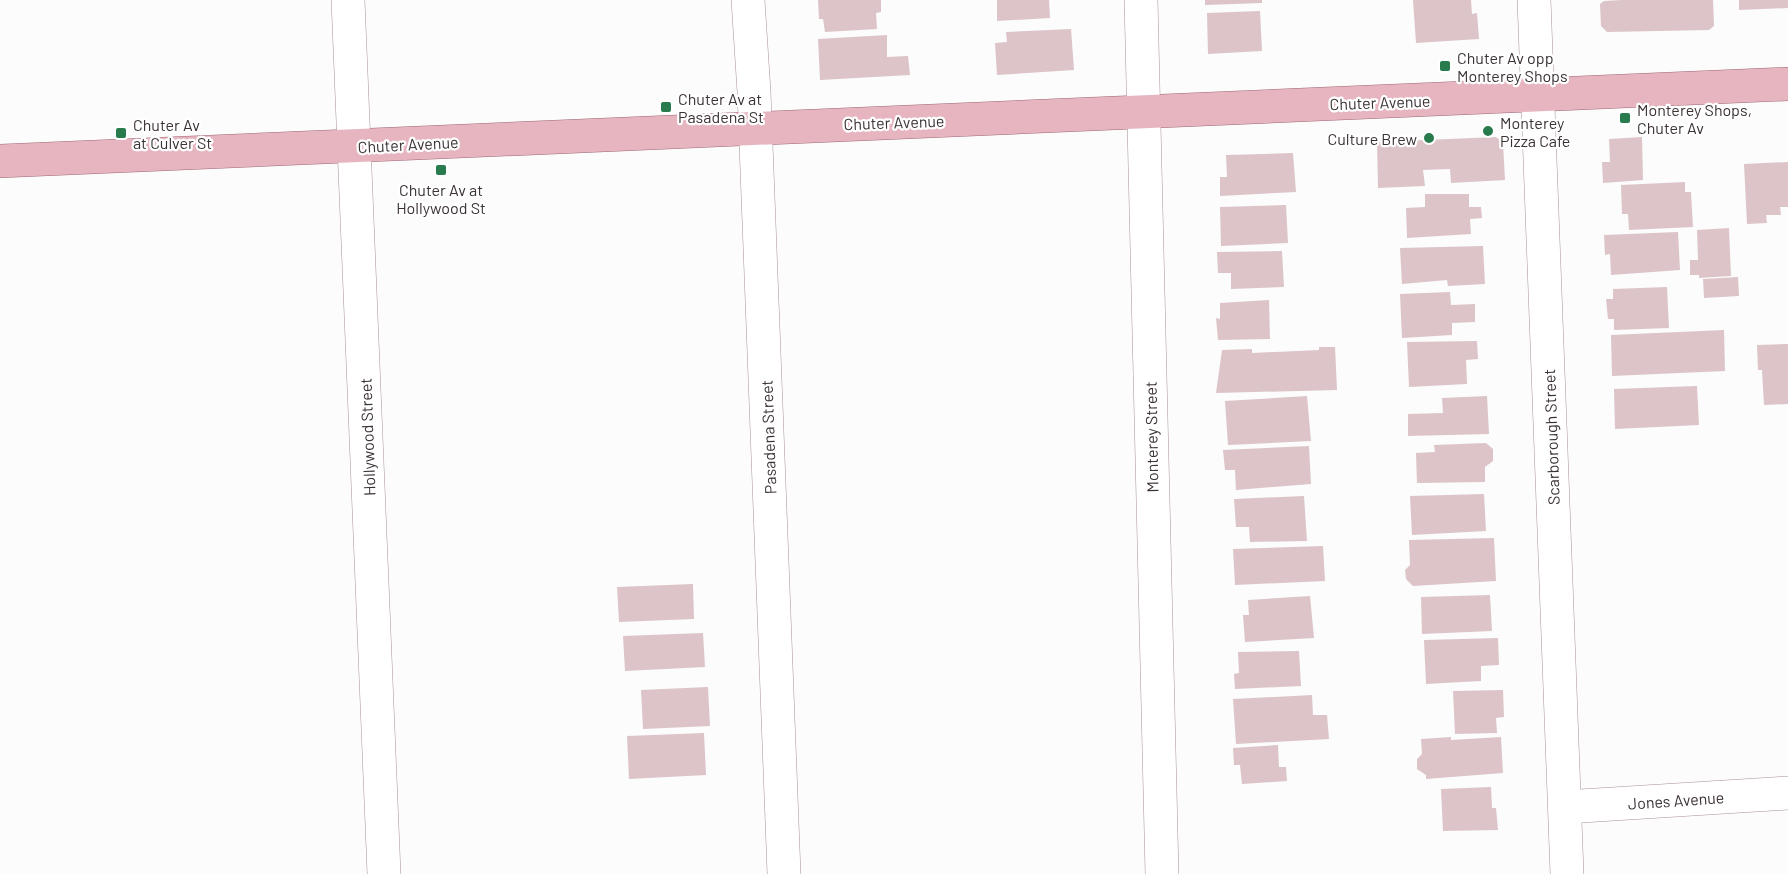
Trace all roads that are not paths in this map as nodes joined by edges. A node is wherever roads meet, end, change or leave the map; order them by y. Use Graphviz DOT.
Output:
graph roads {
  1 [pos="348,0"];
  2 [pos="748,0"];
  3 [pos="1141,0"];
  4 [pos="1534,0"];
  5 [pos="1788,84"];
  6 [pos="1538,95"];
  7 [pos="1145,111"];
  8 [pos="754,129"];
  9 [pos="356,146"];
  10 [pos="0,161"];
  11 [pos="1788,793"];
  12 [pos="1565,807"];
  13 [pos="384,874"];
  14 [pos="784,874"];
  15 [pos="1162,874"];
  16 [pos="1567,874"];
  1 -- 9 [label="street, Hollywood Street"];
  2 -- 8 [label="street, Pasadena Street"];
  3 -- 7 [label="street, Monterey Street"];
  4 -- 6 [label="street, Scarborough Street"];
  5 -- 6 [label="main road, Chuter Avenue"];
  6 -- 7 [label="main road, Chuter Avenue"];
  6 -- 12 [label="street, Scarborough Street"];
  7 -- 8 [label="main road, Chuter Avenue"];
  7 -- 15 [label="street, Monterey Street"];
  8 -- 9 [label="main road, Chuter Avenue"];
  8 -- 14 [label="street, Pasadena Street"];
  9 -- 10 [label="main road, Chuter Avenue"];
  9 -- 13 [label="street, Hollywood Street"];
  11 -- 12 [label="street, Jones Avenue"];
  12 -- 16 [label="street, Scarborough Street"];
}
